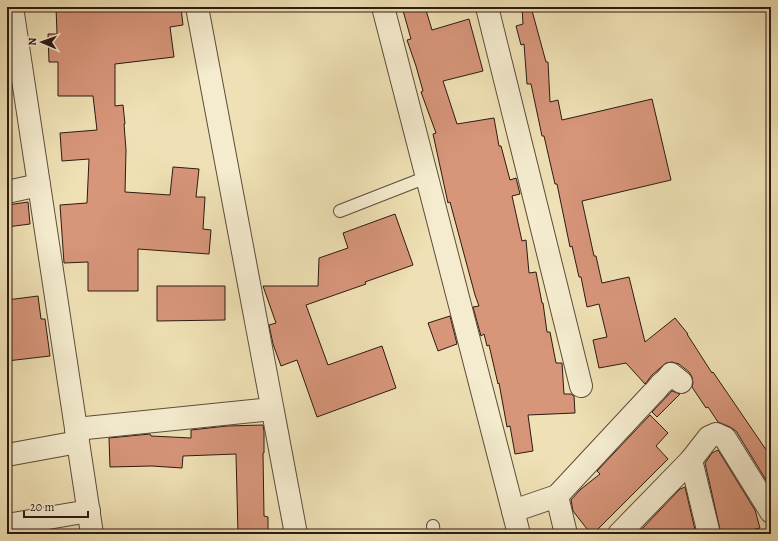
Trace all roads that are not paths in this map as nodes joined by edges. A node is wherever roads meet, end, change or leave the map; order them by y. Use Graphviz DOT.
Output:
graph roads {
  1 [pos="12,7"];
  2 [pos="197,7"];
  3 [pos="383,7"];
  4 [pos="487,7"];
  5 [pos="427,177"];
  6 [pos="39,186"];
  7 [pos="7,192"];
  8 [pos="340,210"];
  9 [pos="681,382"];
  10 [pos="581,386"];
  11 [pos="272,408"];
  12 [pos="77,436"];
  13 [pos="7,456"];
  14 [pos="691,460"];
  15 [pos="557,496"];
  16 [pos="89,511"];
  17 [pos="513,511"];
  18 [pos="771,512"];
  19 [pos="7,525"];
  20 [pos="629,529"];
  21 [pos="92,534"];
  22 [pos="296,534"];
  23 [pos="519,534"];
  24 [pos="566,534"];
  25 [pos="709,534"];
  1 -- 6 [label="street"];
  2 -- 11 [label="street"];
  3 -- 5 [label="street"];
  4 -- 10 [label="street"];
  5 -- 8 [label="lane"];
  5 -- 17 [label="street"];
  6 -- 7 [label="street"];
  6 -- 12 [label="street"];
  9 -- 15 [label="street"];
  11 -- 12 [label="street"];
  11 -- 22 [label="street"];
  12 -- 13 [label="street"];
  12 -- 16 [label="street"];
  14 -- 18 [label="street"];
  14 -- 20 [label="street"];
  14 -- 25 [label="street"];
  15 -- 17 [label="street"];
  15 -- 24 [label="street"];
  16 -- 19 [label="street"];
  16 -- 21 [label="street"];
  17 -- 23 [label="street"];
}
